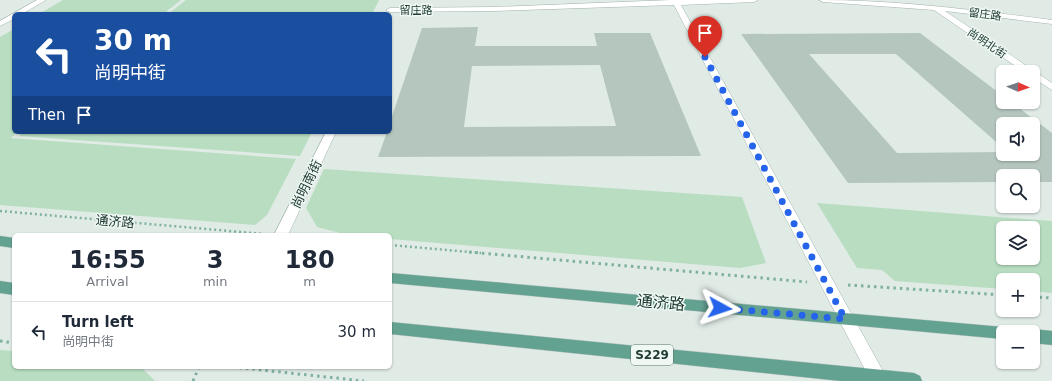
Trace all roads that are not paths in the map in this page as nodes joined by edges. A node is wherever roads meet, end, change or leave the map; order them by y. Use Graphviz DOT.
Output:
graph roads {
  1 [pos="42,0"];
  2 [pos="395,0"];
  3 [pos="754,0"];
  4 [pos="823,0"];
  5 [pos="925,0"];
  6 [pos="676,2"];
  7 [pos="936,8"];
  8 [pos="21,12"];
  9 [pos="389,12"];
  10 [pos="12,17"];
  11 [pos="1052,22"];
  12 [pos="0,24"];
  13 [pos="1020,65"];
  14 [pos="1040,79"];
  15 [pos="1052,87"];
  16 [pos="330,134"];
  17 [pos="277,233"];
  18 [pos="0,241"];
  19 [pos="12,243"];
  20 [pos="392,278"];
  21 [pos="0,287"];
  22 [pos="12,289"];
  23 [pos="845,319"];
  24 [pos="392,328"];
  25 [pos="996,332"];
  26 [pos="1040,337"];
  27 [pos="1052,338"];
  28 [pos="878,378"];
  29 [pos="914,381"];
  1 -- 8 [label="street"];
  2 -- 9 [label="street"];
  3 -- 6 [label="street, 留庄路"];
  4 -- 7 [label="street, 留庄路"];
  5 -- 7 [label="street, 尚明北街"];
  6 -- 9 [label="street, 留庄路"];
  6 -- 23 [label="street"];
  7 -- 11 [label="street, 留庄路"];
  7 -- 13 [label="street, 尚明北街"];
  10 -- 12 [label="street"];
  14 -- 15 [label="street"];
  16 -- 17 [label="street, 尚明南街"];
  18 -- 19 [label="main road"];
  20 -- 23 [label="main road, 通济路"];
  21 -- 22 [label="main road"];
  23 -- 25 [label="main road, 通济路"];
  23 -- 28 [label="street"];
  24 -- 28 [label="main road, S229"];
  26 -- 27 [label="main road"];
  28 -- 29 [label="main road, S229"];
}
